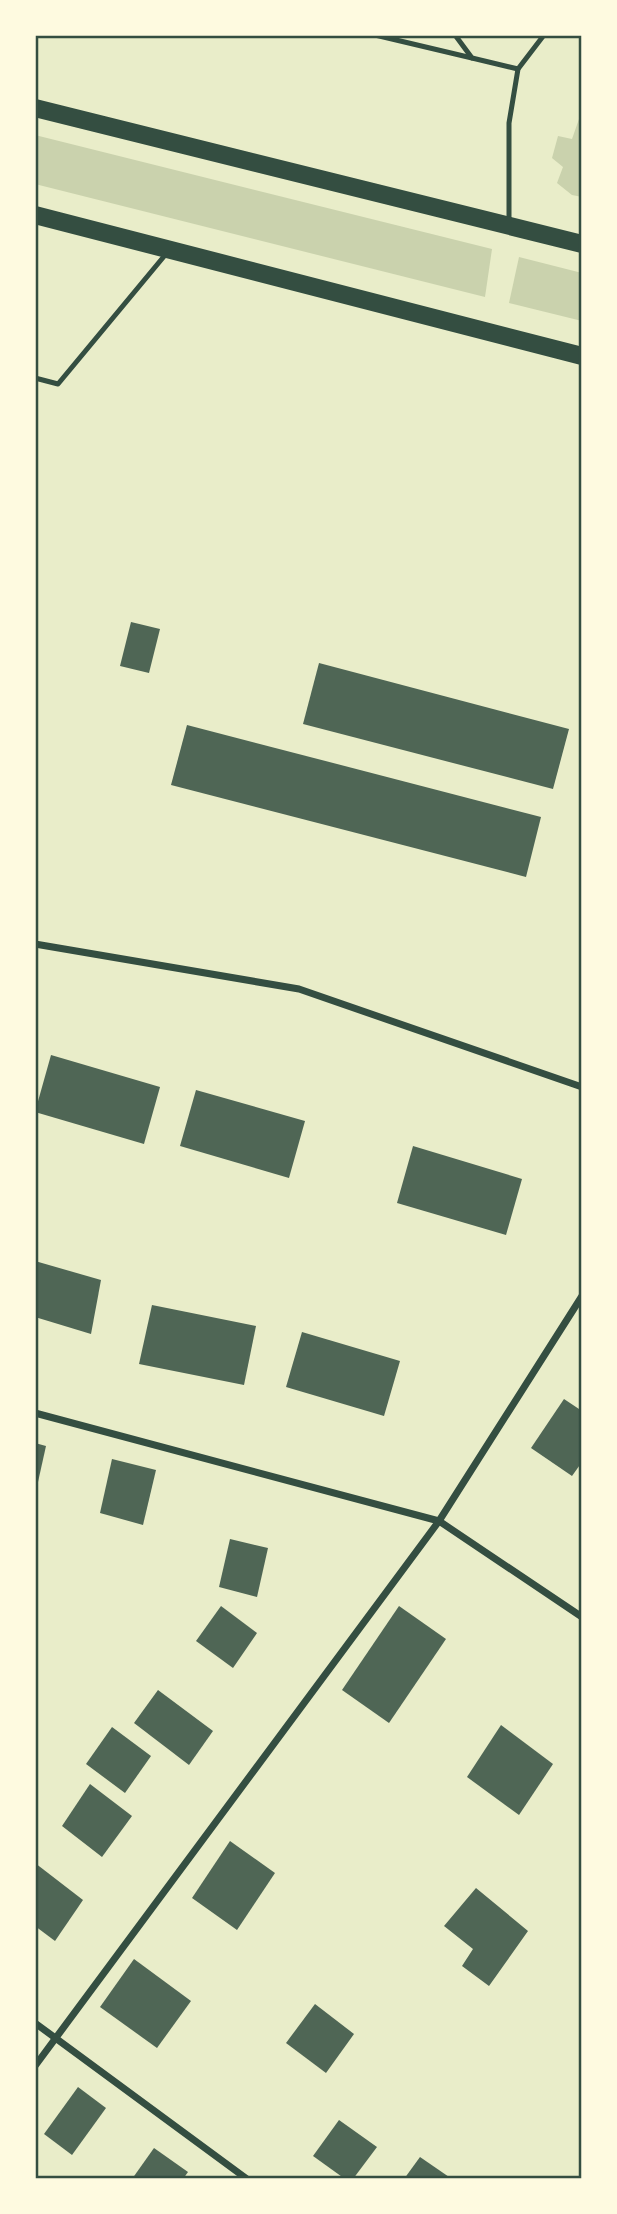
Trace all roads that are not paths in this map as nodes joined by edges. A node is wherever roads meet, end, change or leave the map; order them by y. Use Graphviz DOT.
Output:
graph roads {
  1 [pos="374,35"];
  2 [pos="455,35"];
  3 [pos="544,35"];
  4 [pos="472,58"];
  5 [pos="518,69"];
  6 [pos="35,108"];
  7 [pos="35,215"];
  8 [pos="509,225"];
  9 [pos="582,244"];
  10 [pos="169,250"];
  11 [pos="582,356"];
  12 [pos="35,378"];
  13 [pos="35,944"];
  14 [pos="582,1087"];
  15 [pos="582,1296"];
  16 [pos="35,1413"];
  17 [pos="439,1521"];
  18 [pos="582,1617"];
  19 [pos="35,2023"];
  20 [pos="56,2038"];
  21 [pos="35,2066"];
  22 [pos="247,2179"];
  1 -- 4 [label="lane"];
  2 -- 4 [label="lane"];
  3 -- 5 [label="lane"];
  4 -- 5 [label="lane"];
  5 -- 8 [label="lane"];
  6 -- 8 [label="main road"];
  7 -- 10 [label="main road"];
  8 -- 9 [label="main road"];
  10 -- 11 [label="main road"];
  10 -- 12 [label="lane"];
  13 -- 14 [label="street"];
  15 -- 17 [label="street"];
  16 -- 17 [label="street"];
  17 -- 18 [label="street"];
  17 -- 20 [label="street"];
  19 -- 20 [label="street"];
  20 -- 21 [label="street"];
  20 -- 22 [label="street"];
}
